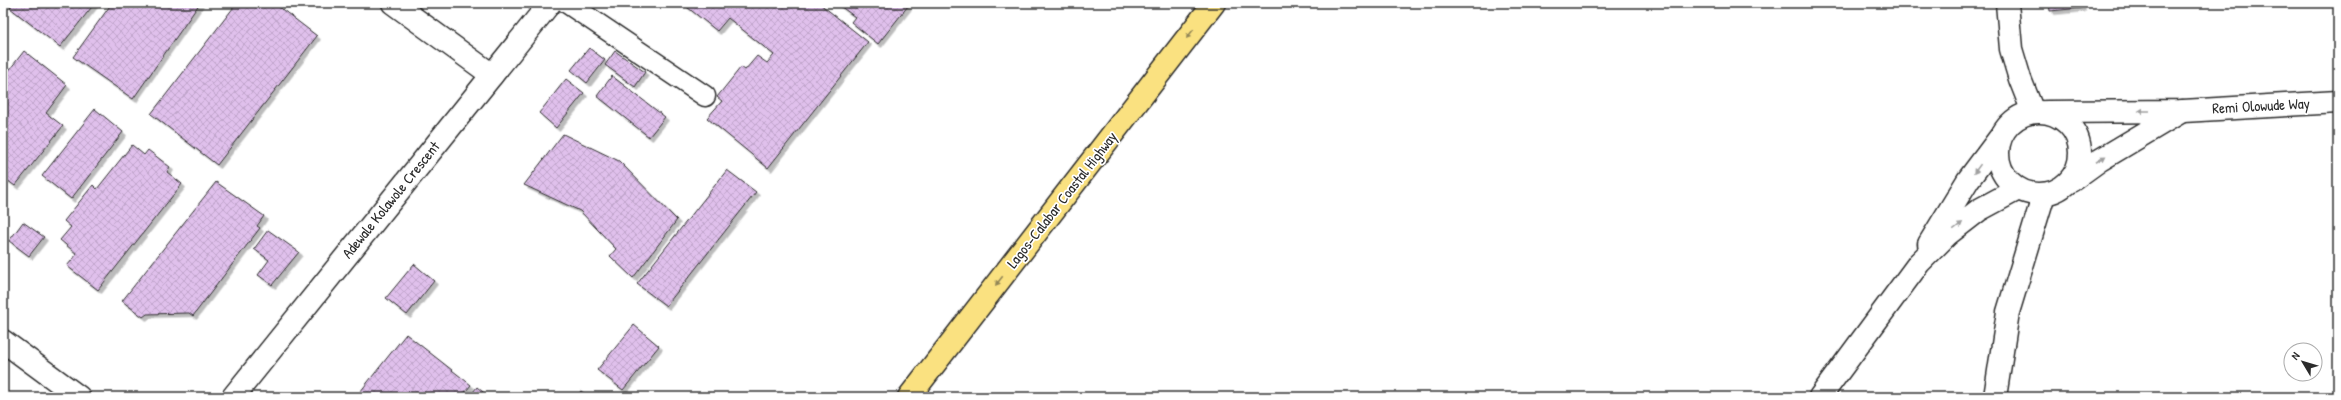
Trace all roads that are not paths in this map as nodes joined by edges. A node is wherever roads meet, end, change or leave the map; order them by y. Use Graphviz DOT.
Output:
graph roads {
  1 [pos="393,3"];
  2 [pos="550,3"];
  3 [pos="567,3"];
  4 [pos="1214,3"];
  5 [pos="2007,3"];
  6 [pos="492,75"];
  7 [pos="705,96"];
  8 [pos="2338,102"];
  9 [pos="2184,111"];
  10 [pos="2040,112"];
  11 [pos="2008,126"];
  12 [pos="2070,182"];
  13 [pos="2018,189"];
  14 [pos="2044,194"];
  15 [pos="1920,263"];
  16 [pos="3,342"];
  17 [pos="79,397"];
  18 [pos="233,397"];
  19 [pos="909,397"];
  20 [pos="1820,397"];
  21 [pos="1995,397"];
  1 -- 6 [label="street"];
  2 -- 6 [label="street, Adewale Kolawole Crescent"];
  3 -- 7 [label="lane"];
  4 -- 19 [label="highway, Lagos-Calabar Coastal Highway, one-way"];
  5 -- 10 [label="street"];
  6 -- 18 [label="street, Adewale Kolawole Crescent"];
  8 -- 9 [label="street, Remi Olowude Way"];
  9 -- 10 [label="street, Remi Olowude Way, one-way"];
  12 -- 9 [label="street, one-way"];
  10 -- 11 [label="street"];
  10 -- 12 [label="street"];
  11 -- 13 [label="street"];
  11 -- 15 [label="street, one-way"];
  12 -- 14 [label="street"];
  13 -- 14 [label="street"];
  15 -- 13 [label="street, one-way"];
  14 -- 21 [label="street"];
  15 -- 20 [label="street"];
  16 -- 17 [label="street"];
}
